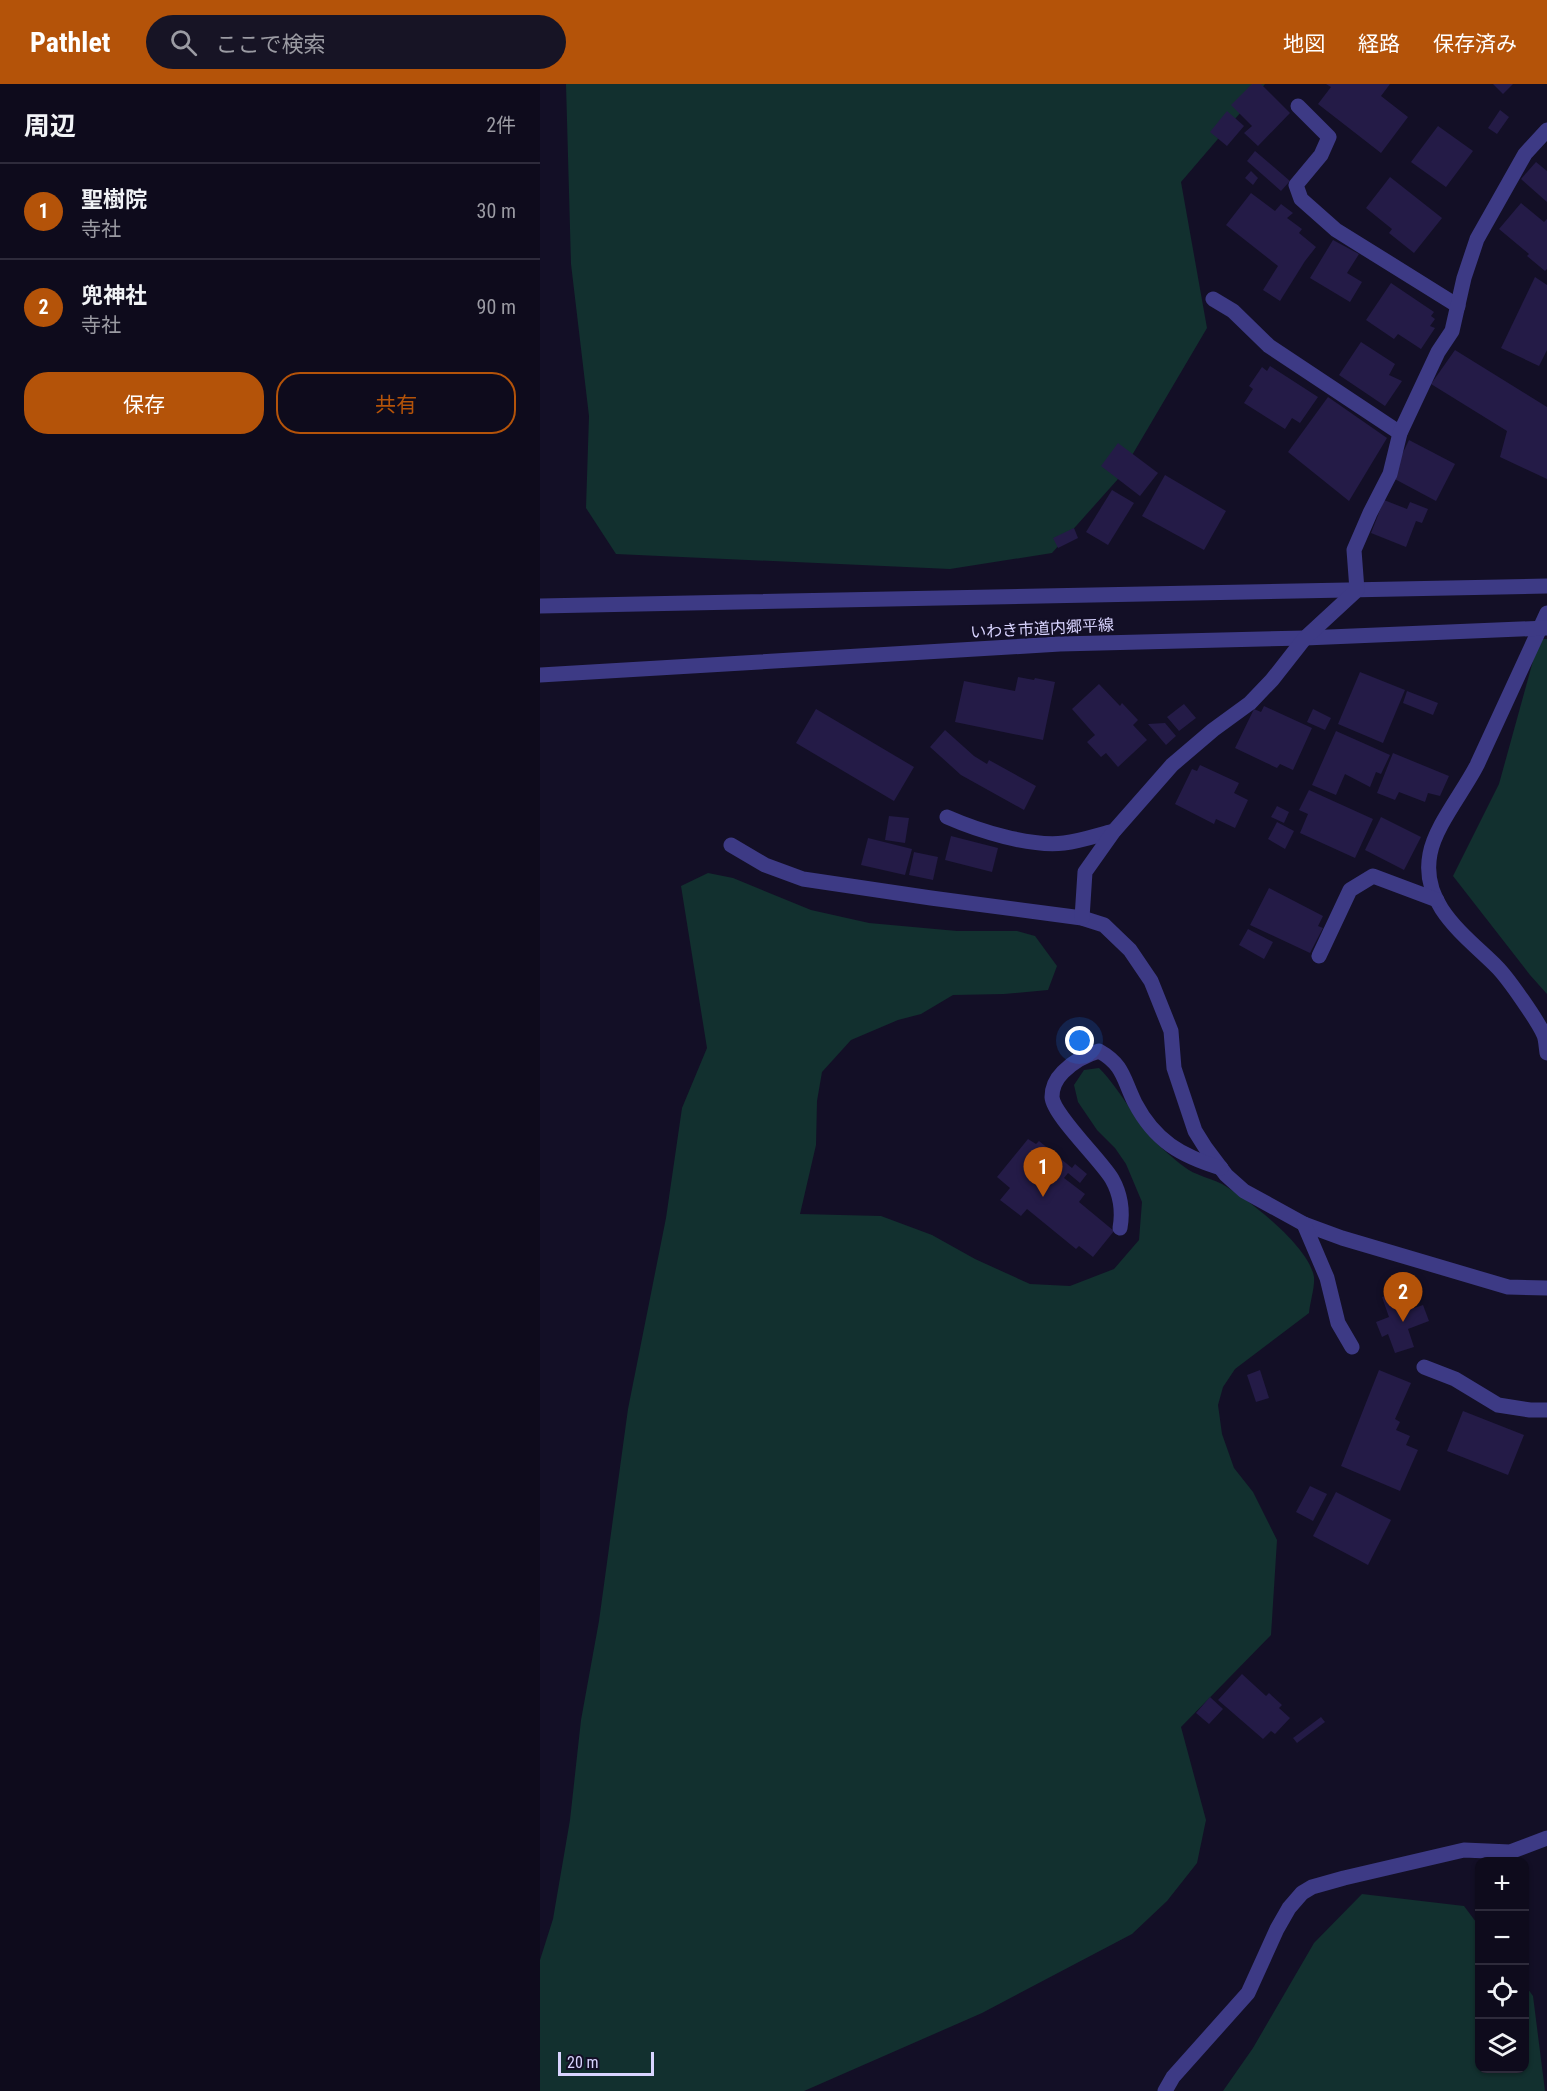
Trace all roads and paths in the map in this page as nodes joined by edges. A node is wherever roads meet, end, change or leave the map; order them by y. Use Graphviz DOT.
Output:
graph roads {
  1 [pos="1298,106"];
  2 [pos="1547,130"];
  3 [pos="1214,298"];
  4 [pos="1458,306"];
  5 [pos="1400,433"];
  6 [pos="1547,586"];
  7 [pos="1356,590"];
  8 [pos="540,606"];
  9 [pos="1547,613"];
  10 [pos="1543,628"];
  11 [pos="1305,638"];
  12 [pos="540,675"];
  13 [pos="948,817"];
  14 [pos="1114,831"];
  15 [pos="731,845"];
  16 [pos="1437,900"];
  17 [pos="1082,918"];
  18 [pos="1319,956"];
  19 [pos="1547,1053"];
  20 [pos="1221,1168"];
  21 [pos="1304,1224"];
  22 [pos="1120,1228"];
  23 [pos="1547,1288"];
  24 [pos="1352,1347"];
  25 [pos="1424,1367"];
  26 [pos="1547,1410"];
  27 [pos="1547,1838"];
  28 [pos="1165,2091"];
  1 -- 4 [label="street"];
  2 -- 4 [label="street"];
  3 -- 5 [label="street"];
  4 -- 5 [label="street"];
  5 -- 7 [label="street"];
  6 -- 7 [label="street, いわき市道内郷平線"];
  7 -- 8 [label="street, いわき市道内郷平線"];
  7 -- 11 [label="street"];
  9 -- 10 [label="street"];
  10 -- 11 [label="street, いわき市道内郷平線"];
  10 -- 16 [label="street"];
  11 -- 12 [label="street, いわき市道内郷平線"];
  11 -- 14 [label="street"];
  13 -- 14 [label="street"];
  14 -- 17 [label="street"];
  15 -- 17 [label="street"];
  16 -- 18 [label="street"];
  16 -- 19 [label="street"];
  17 -- 20 [label="street"];
  20 -- 21 [label="street"];
  20 -- 22 [label="street"];
  21 -- 23 [label="street"];
  21 -- 24 [label="street"];
  25 -- 26 [label="street"];
  27 -- 28 [label="street"];
}
